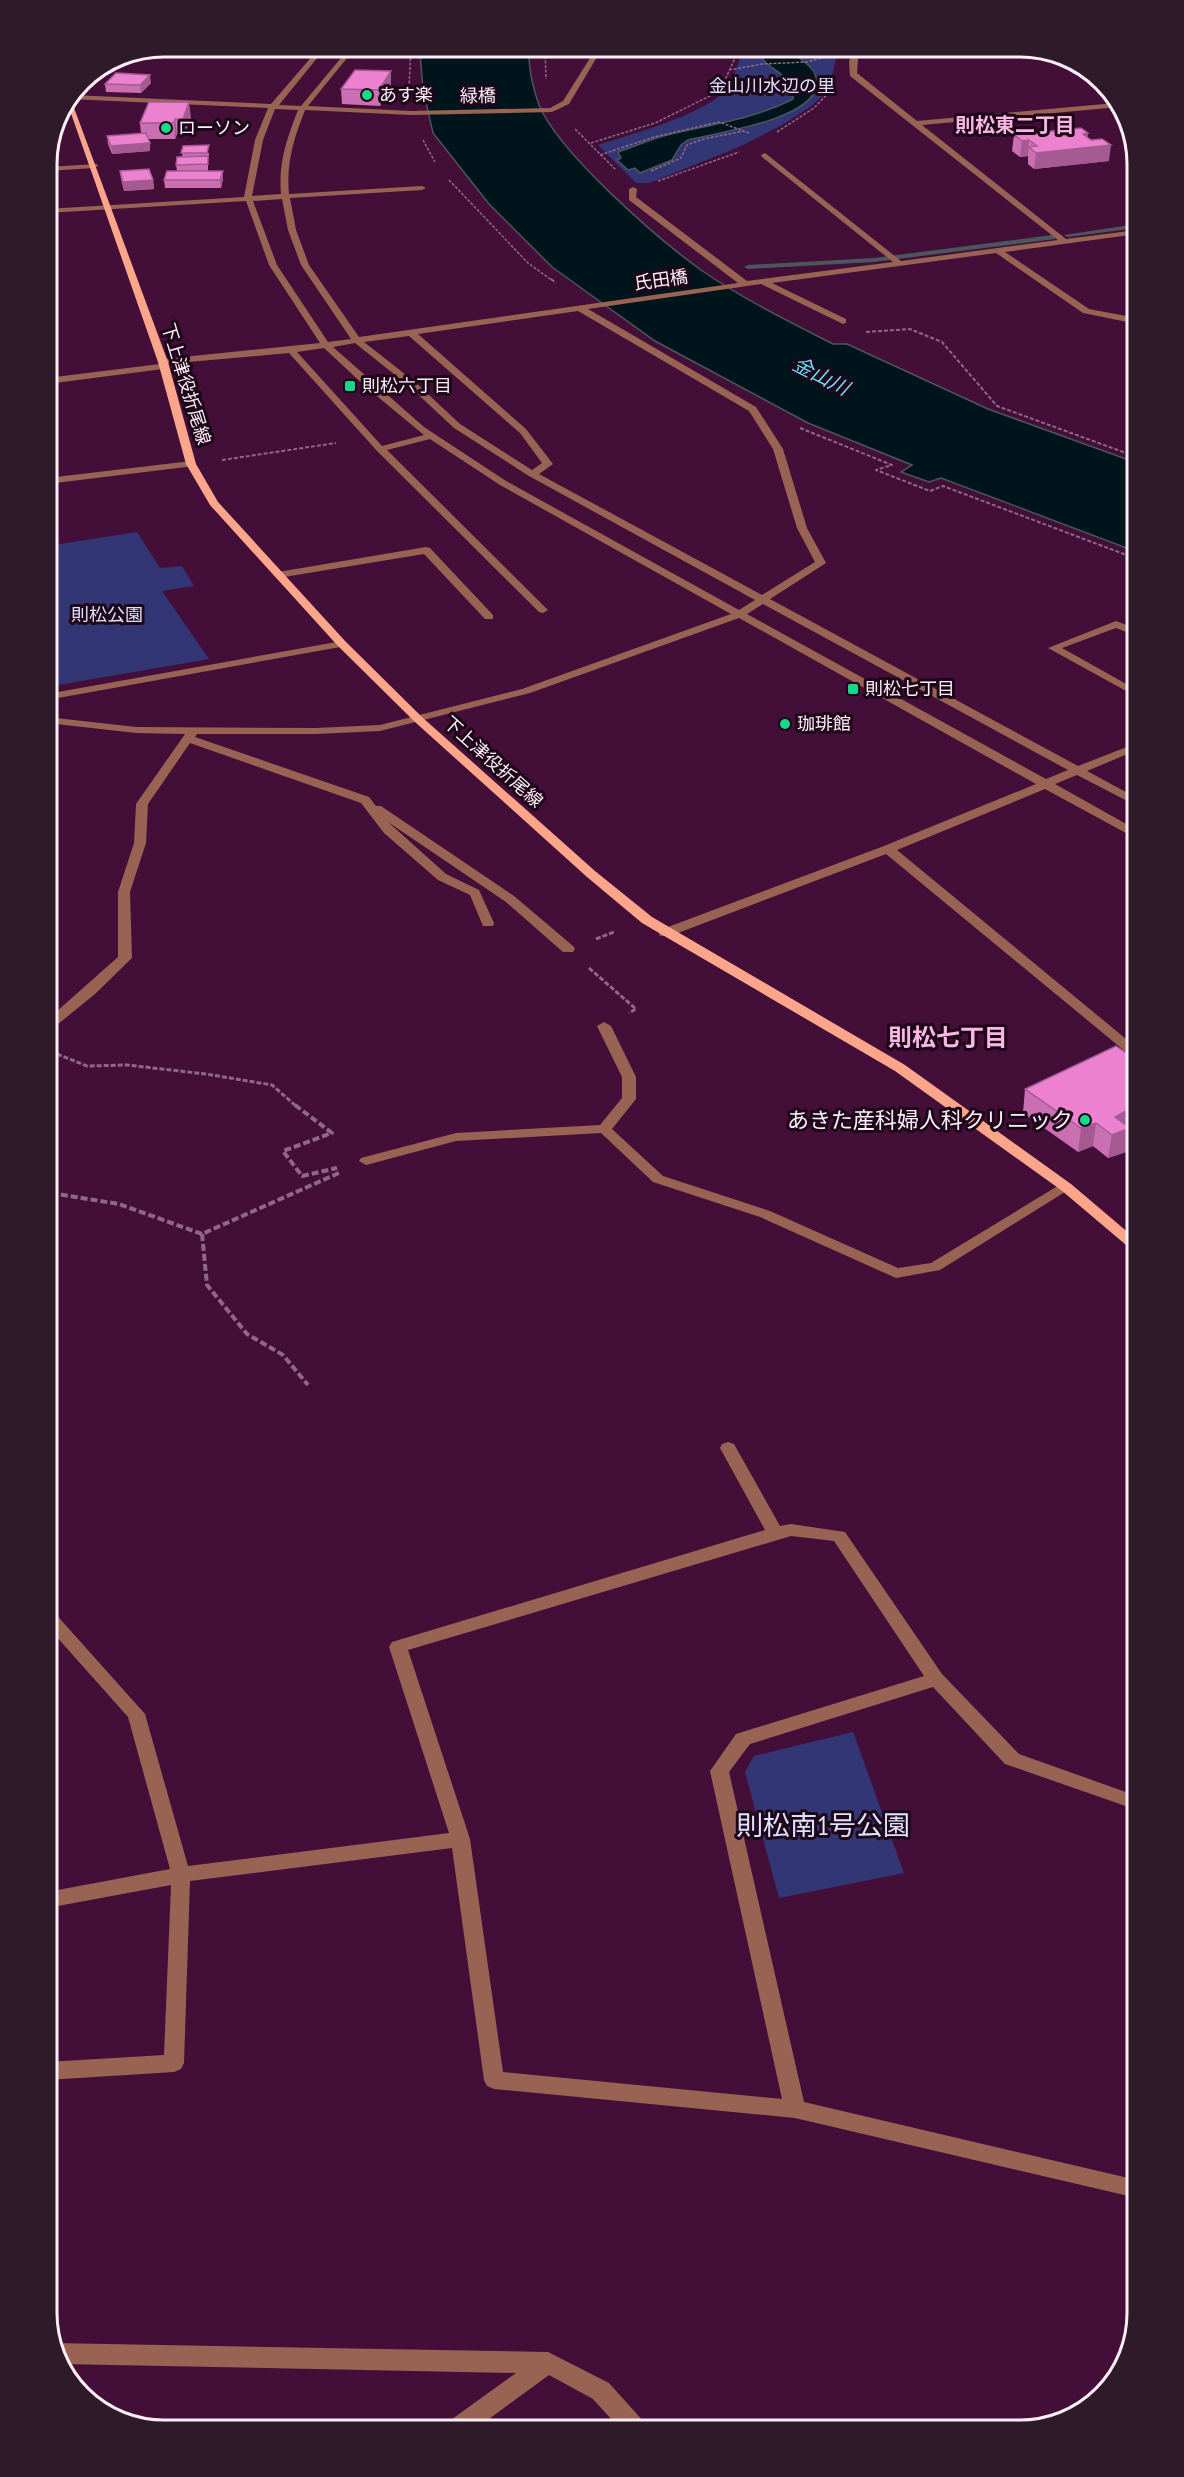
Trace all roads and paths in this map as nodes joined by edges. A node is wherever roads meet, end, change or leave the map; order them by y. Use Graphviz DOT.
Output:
graph roads {
  1 [pos="314,57"];
  2 [pos="344,57"];
  3 [pos="410,57"];
  4 [pos="594,57"];
  5 [pos="736,57"];
  6 [pos="854,57"];
  7 [pos="810,62"];
  8 [pos="761,64"];
  9 [pos="729,70"];
  10 [pos="834,86"];
  11 [pos="80,98"];
  12 [pos="1109,106"];
  13 [pos="73,107"];
  14 [pos="272,108"];
  15 [pos="302,109"];
  16 [pos="411,113"];
  17 [pos="917,123"];
  18 [pos="772,135"];
  19 [pos="591,143"];
  20 [pos="742,150"];
  21 [pos="600,155"];
  22 [pos="765,155"];
  23 [pos="435,162"];
  24 [pos="94,166"];
  25 [pos="57,168"];
  26 [pos="649,172"];
  27 [pos="447,177"];
  28 [pos="422,188"];
  29 [pos="633,189"];
  30 [pos="285,195"];
  31 [pos="248,197"];
  32 [pos="109,207"];
  33 [pos="57,210"];
  34 [pos="1127,232"];
  35 [pos="1064,241"];
  36 [pos="997,250"];
  37 [pos="899,263"];
  38 [pos="763,282"];
  39 [pos="741,285"];
  40 [pos="586,308"];
  41 [pos="1127,319"];
  42 [pos="843,321"];
  43 [pos="866,332"];
  44 [pos="411,333"];
  45 [pos="356,340"];
  46 [pos="327,345"];
  47 [pos="291,350"];
  48 [pos="163,364"];
  49 [pos="57,380"];
  50 [pos="753,409"];
  51 [pos="432,436"];
  52 [pos="369,438"];
  53 [pos="380,449"];
  54 [pos="1127,453"];
  55 [pos="212,461"];
  56 [pos="192,464"];
  57 [pos="532,474"];
  58 [pos="57,480"];
  59 [pos="1127,555"];
  60 [pos="278,576"];
  61 [pos="763,600"];
  62 [pos="543,610"];
  63 [pos="738,615"];
  64 [pos="489,617"];
  65 [pos="1127,629"];
  66 [pos="342,644"];
  67 [pos="1127,689"];
  68 [pos="57,695"];
  69 [pos="419,720"];
  70 [pos="57,721"];
  71 [pos="190,735"];
  72 [pos="1127,750"];
  73 [pos="1077,770"];
  74 [pos="1047,784"];
  75 [pos="1127,798"];
  76 [pos="365,800"];
  77 [pos="1127,829"];
  78 [pos="888,849"];
  79 [pos="488,923"];
  80 [pos="621,930"];
  81 [pos="665,933"];
  82 [pos="568,949"];
  83 [pos="57,1018"];
  84 [pos="604,1026"];
  85 [pos="1127,1046"];
  86 [pos="57,1054"];
  87 [pos="604,1130"];
  88 [pos="366,1161"];
  89 [pos="1066,1187"];
  90 [pos="57,1194"];
  91 [pos="202,1234"];
  92 [pos="1127,1239"];
  93 [pos="308,1385"];
  94 [pos="728,1448"];
  95 [pos="775,1533"];
  96 [pos="57,1626"];
  97 [pos="936,1679"];
  98 [pos="1127,1799"];
  99 [pos="460,1839"];
  100 [pos="181,1875"];
  101 [pos="57,1898"];
  102 [pos="57,2071"];
  103 [pos="795,2109"];
  104 [pos="1127,2187"];
  105 [pos="65,2353"];
  106 [pos="548,2363"];
  107 [pos="470,2420"];
  108 [pos="627,2420"];
  1 -- 14 [label="street"];
  2 -- 15 [label="street"];
  3 -- 16 [label="path"];
  4 -- 16 [label="street, 緑橋"];
  5 -- 9 [label="path"];
  6 -- 17 [label="street"];
  7 -- 8 [label="path"];
  8 -- 9 [label="path"];
  9 -- 19 [label="path"];
  10 -- 18 [label="path"];
  11 -- 14 [label="street, 緑橋"];
  12 -- 17 [label="street"];
  13 -- 24 [label="main road, 下上津役折尾線"];
  14 -- 15 [label="street, 緑橋"];
  14 -- 31 [label="street"];
  15 -- 16 [label="street, 緑橋"];
  15 -- 30 [label="street"];
  16 -- 23 [label="path"];
  17 -- 35 [label="street"];
  20 -- 29 [label="path"];
  21 -- 26 [label="path"];
  22 -- 37 [label="street"];
  24 -- 25 [label="street"];
  24 -- 32 [label="main road, 下上津役折尾線"];
  27 -- 40 [label="path"];
  28 -- 30 [label="street"];
  29 -- 39 [label="street"];
  30 -- 31 [label="street"];
  30 -- 45 [label="street"];
  31 -- 32 [label="street"];
  31 -- 46 [label="street"];
  32 -- 33 [label="street"];
  32 -- 48 [label="main road, 下上津役折尾線"];
  34 -- 35 [label="street, 氏田橋"];
  35 -- 36 [label="street, 氏田橋"];
  36 -- 37 [label="street, 氏田橋"];
  36 -- 41 [label="street"];
  37 -- 38 [label="street, 氏田橋"];
  38 -- 39 [label="street, 氏田橋"];
  38 -- 42 [label="street"];
  39 -- 40 [label="street, 氏田橋"];
  40 -- 44 [label="street, 氏田橋"];
  40 -- 50 [label="street"];
  43 -- 54 [label="path"];
  44 -- 45 [label="street, 氏田橋"];
  44 -- 57 [label="street"];
  45 -- 46 [label="street, 氏田橋"];
  45 -- 57 [label="street"];
  46 -- 47 [label="street, 氏田橋"];
  46 -- 51 [label="street"];
  47 -- 48 [label="street, 氏田橋"];
  47 -- 52 [label="street"];
  48 -- 49 [label="street, 氏田橋"];
  48 -- 56 [label="main road, 下上津役折尾線"];
  50 -- 59 [label="path"];
  50 -- 61 [label="street"];
  51 -- 53 [label="street"];
  51 -- 63 [label="street"];
  52 -- 53 [label="street"];
  52 -- 55 [label="path"];
  53 -- 62 [label="street"];
  56 -- 58 [label="street"];
  56 -- 60 [label="main road, 下上津役折尾線"];
  57 -- 61 [label="street"];
  60 -- 64 [label="street"];
  60 -- 66 [label="main road, 下上津役折尾線"];
  61 -- 63 [label="street"];
  61 -- 73 [label="street"];
  63 -- 69 [label="street"];
  63 -- 74 [label="street"];
  65 -- 67 [label="street"];
  66 -- 68 [label="street"];
  66 -- 69 [label="main road, 下上津役折尾線"];
  69 -- 71 [label="street"];
  69 -- 81 [label="main road, 下上津役折尾線"];
  70 -- 71 [label="street"];
  71 -- 76 [label="street"];
  71 -- 83 [label="street"];
  72 -- 73 [label="street"];
  73 -- 74 [label="street"];
  73 -- 75 [label="street"];
  74 -- 77 [label="street"];
  74 -- 78 [label="street"];
  76 -- 79 [label="street"];
  76 -- 82 [label="street"];
  78 -- 81 [label="street"];
  78 -- 85 [label="street"];
  80 -- 82 [label="path"];
  81 -- 89 [label="main road, 下上津役折尾線"];
  82 -- 84 [label="path"];
  84 -- 87 [label="street"];
  86 -- 88 [label="path"];
  87 -- 88 [label="street"];
  87 -- 89 [label="street"];
  88 -- 91 [label="path"];
  89 -- 92 [label="main road, 下上津役折尾線"];
  90 -- 91 [label="path"];
  91 -- 93 [label="path"];
  94 -- 95 [label="street"];
  95 -- 97 [label="street"];
  95 -- 99 [label="street"];
  96 -- 100 [label="street"];
  97 -- 98 [label="street"];
  97 -- 103 [label="street"];
  99 -- 100 [label="street"];
  99 -- 103 [label="street"];
  100 -- 101 [label="street"];
  100 -- 102 [label="street"];
  103 -- 104 [label="street"];
  105 -- 106 [label="street"];
  106 -- 107 [label="street"];
  106 -- 108 [label="street"];
}
